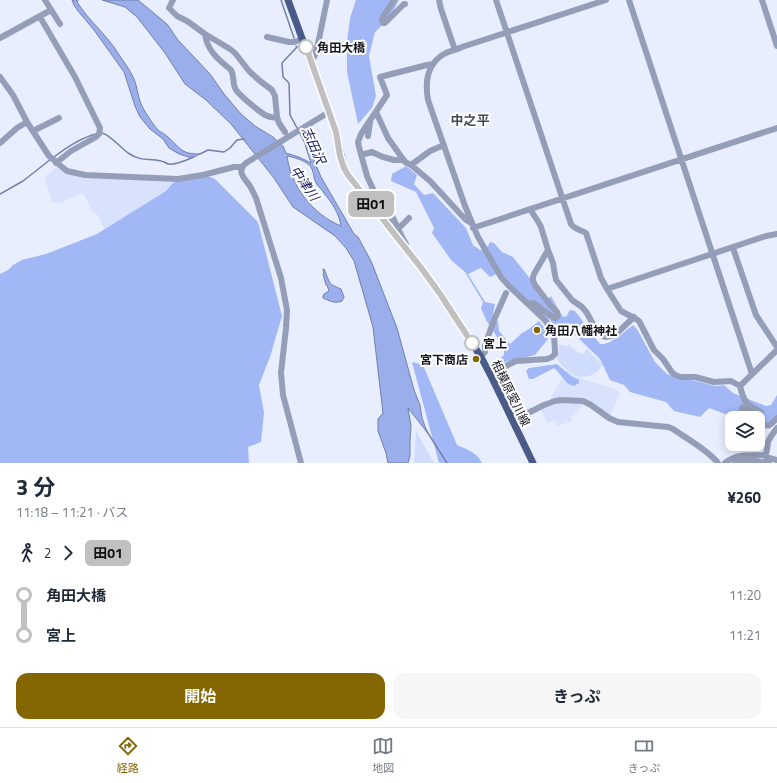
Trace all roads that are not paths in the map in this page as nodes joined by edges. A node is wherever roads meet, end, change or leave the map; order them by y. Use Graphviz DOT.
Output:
graph roads {
  1 [pos="45,0"];
  2 [pos="173,0"];
  3 [pos="288,0"];
  4 [pos="327,0"];
  5 [pos="394,0"];
  6 [pos="439,0"];
  7 [pos="496,0"];
  8 [pos="606,0"];
  9 [pos="629,0"];
  10 [pos="762,0"];
  11 [pos="405,4"];
  12 [pos="51,10"];
  13 [pos="40,17"];
  14 [pos="60,24"];
  15 [pos="774,27"];
  16 [pos="507,32"];
  17 [pos="205,34"];
  18 [pos="267,37"];
  19 [pos="0,38"];
  20 [pos="303,39"];
  21 [pos="777,46"];
  22 [pos="455,50"];
  23 [pos="311,62"];
  24 [pos="433,64"];
  25 [pos="0,77"];
  26 [pos="376,112"];
  27 [pos="326,114"];
  28 [pos="56,118"];
  29 [pos="277,118"];
  30 [pos="27,122"];
  31 [pos="370,122"];
  32 [pos="777,128"];
  33 [pos="33,131"];
  34 [pos="285,132"];
  35 [pos="368,136"];
  36 [pos="0,143"];
  37 [pos="444,145"];
  38 [pos="361,155"];
  39 [pos="682,159"];
  40 [pos="404,160"];
  41 [pos="56,163"];
  42 [pos="244,165"];
  43 [pos="411,166"];
  44 [pos="562,199"];
  45 [pos="388,208"];
  46 [pos="530,209"];
  47 [pos="409,218"];
  48 [pos="387,225"];
  49 [pos="472,226"];
  50 [pos="398,229"];
  51 [pos="777,234"];
  52 [pos="404,247"];
  53 [pos="733,248"];
  54 [pos="548,250"];
  55 [pos="713,254"];
  56 [pos="607,289"];
  57 [pos="506,293"];
  58 [pos="530,306"];
  59 [pos="634,317"];
  60 [pos="777,347"];
  61 [pos="777,350"];
  62 [pos="481,357"];
  63 [pos="752,374"];
  64 [pos="492,378"];
  65 [pos="740,386"];
  66 [pos="743,411"];
  67 [pos="752,411"];
  68 [pos="759,411"];
  69 [pos="510,416"];
  70 [pos="777,418"];
  71 [pos="765,425"];
  72 [pos="777,428"];
  73 [pos="765,455"];
  74 [pos="777,460"];
  75 [pos="301,463"];
  76 [pos="532,463"];
  77 [pos="718,463"];
  78 [pos="724,463"];
  79 [pos="730,463"];
  80 [pos="769,463"];
  1 -- 12 [label="street"];
  2 -- 17 [label="street"];
  3 -- 20 [label="main road, 相模原愛川線"];
  4 -- 23 [label="street"];
  5 -- 11 [label="street"];
  6 -- 22 [label="street"];
  7 -- 16 [label="street"];
  8 -- 16 [label="street"];
  9 -- 39 [label="street"];
  10 -- 15 [label="street"];
  12 -- 13 [label="street"];
  12 -- 14 [label="street"];
  13 -- 19 [label="street"];
  13 -- 41 [label="street"];
  15 -- 21 [label="street"];
  16 -- 22 [label="street"];
  16 -- 44 [label="street"];
  17 -- 29 [label="street"];
  17 -- 29 [label="street"];
  18 -- 20 [label="street"];
  20 -- 23 [label="main road, 相模原愛川線"];
  22 -- 24 [label="street"];
  23 -- 27 [label="main road, 相模原愛川線"];
  24 -- 26 [label="street"];
  24 -- 37 [label="street"];
  25 -- 30 [label="street"];
  26 -- 31 [label="street"];
  26 -- 40 [label="street"];
  27 -- 42 [label="street"];
  27 -- 48 [label="main road, 相模原愛川線"];
  28 -- 33 [label="street"];
  29 -- 34 [label="street"];
  30 -- 33 [label="street"];
  30 -- 36 [label="street"];
  31 -- 35 [label="street"];
  31 -- 38 [label="street"];
  32 -- 39 [label="street"];
  33 -- 41 [label="street"];
  37 -- 43 [label="street"];
  37 -- 49 [label="street"];
  38 -- 40 [label="street"];
  38 -- 48 [label="street"];
  39 -- 44 [label="street"];
  39 -- 55 [label="street"];
  40 -- 43 [label="street"];
  41 -- 42 [label="street"];
  42 -- 75 [label="street"];
  43 -- 49 [label="street"];
  44 -- 46 [label="street"];
  44 -- 56 [label="street"];
  45 -- 50 [label="street"];
  46 -- 49 [label="street"];
  46 -- 54 [label="street"];
  47 -- 50 [label="street"];
  48 -- 52 [label="main road, 相模原愛川線"];
  49 -- 58 [label="street"];
  50 -- 52 [label="street"];
  51 -- 53 [label="street"];
  52 -- 62 [label="main road, 相模原愛川線"];
  53 -- 55 [label="street"];
  53 -- 60 [label="street"];
  54 -- 58 [label="street"];
  54 -- 59 [label="street"];
  55 -- 56 [label="street"];
  55 -- 63 [label="street"];
  56 -- 59 [label="street"];
  57 -- 62 [label="street"];
  58 -- 64 [label="street"];
  59 -- 65 [label="street"];
  61 -- 63 [label="street"];
  62 -- 64 [label="main road, 相模原愛川線"];
  63 -- 65 [label="street"];
  64 -- 69 [label="main road, 相模原愛川線"];
  65 -- 68 [label="street"];
  66 -- 67 [label="street"];
  69 -- 76 [label="main road, 相模原愛川線"];
  69 -- 77 [label="street"];
  70 -- 71 [label="street"];
  72 -- 73 [label="street"];
  73 -- 74 [label="street"];
  73 -- 78 [label="street"];
  79 -- 80 [label="street"];
}
